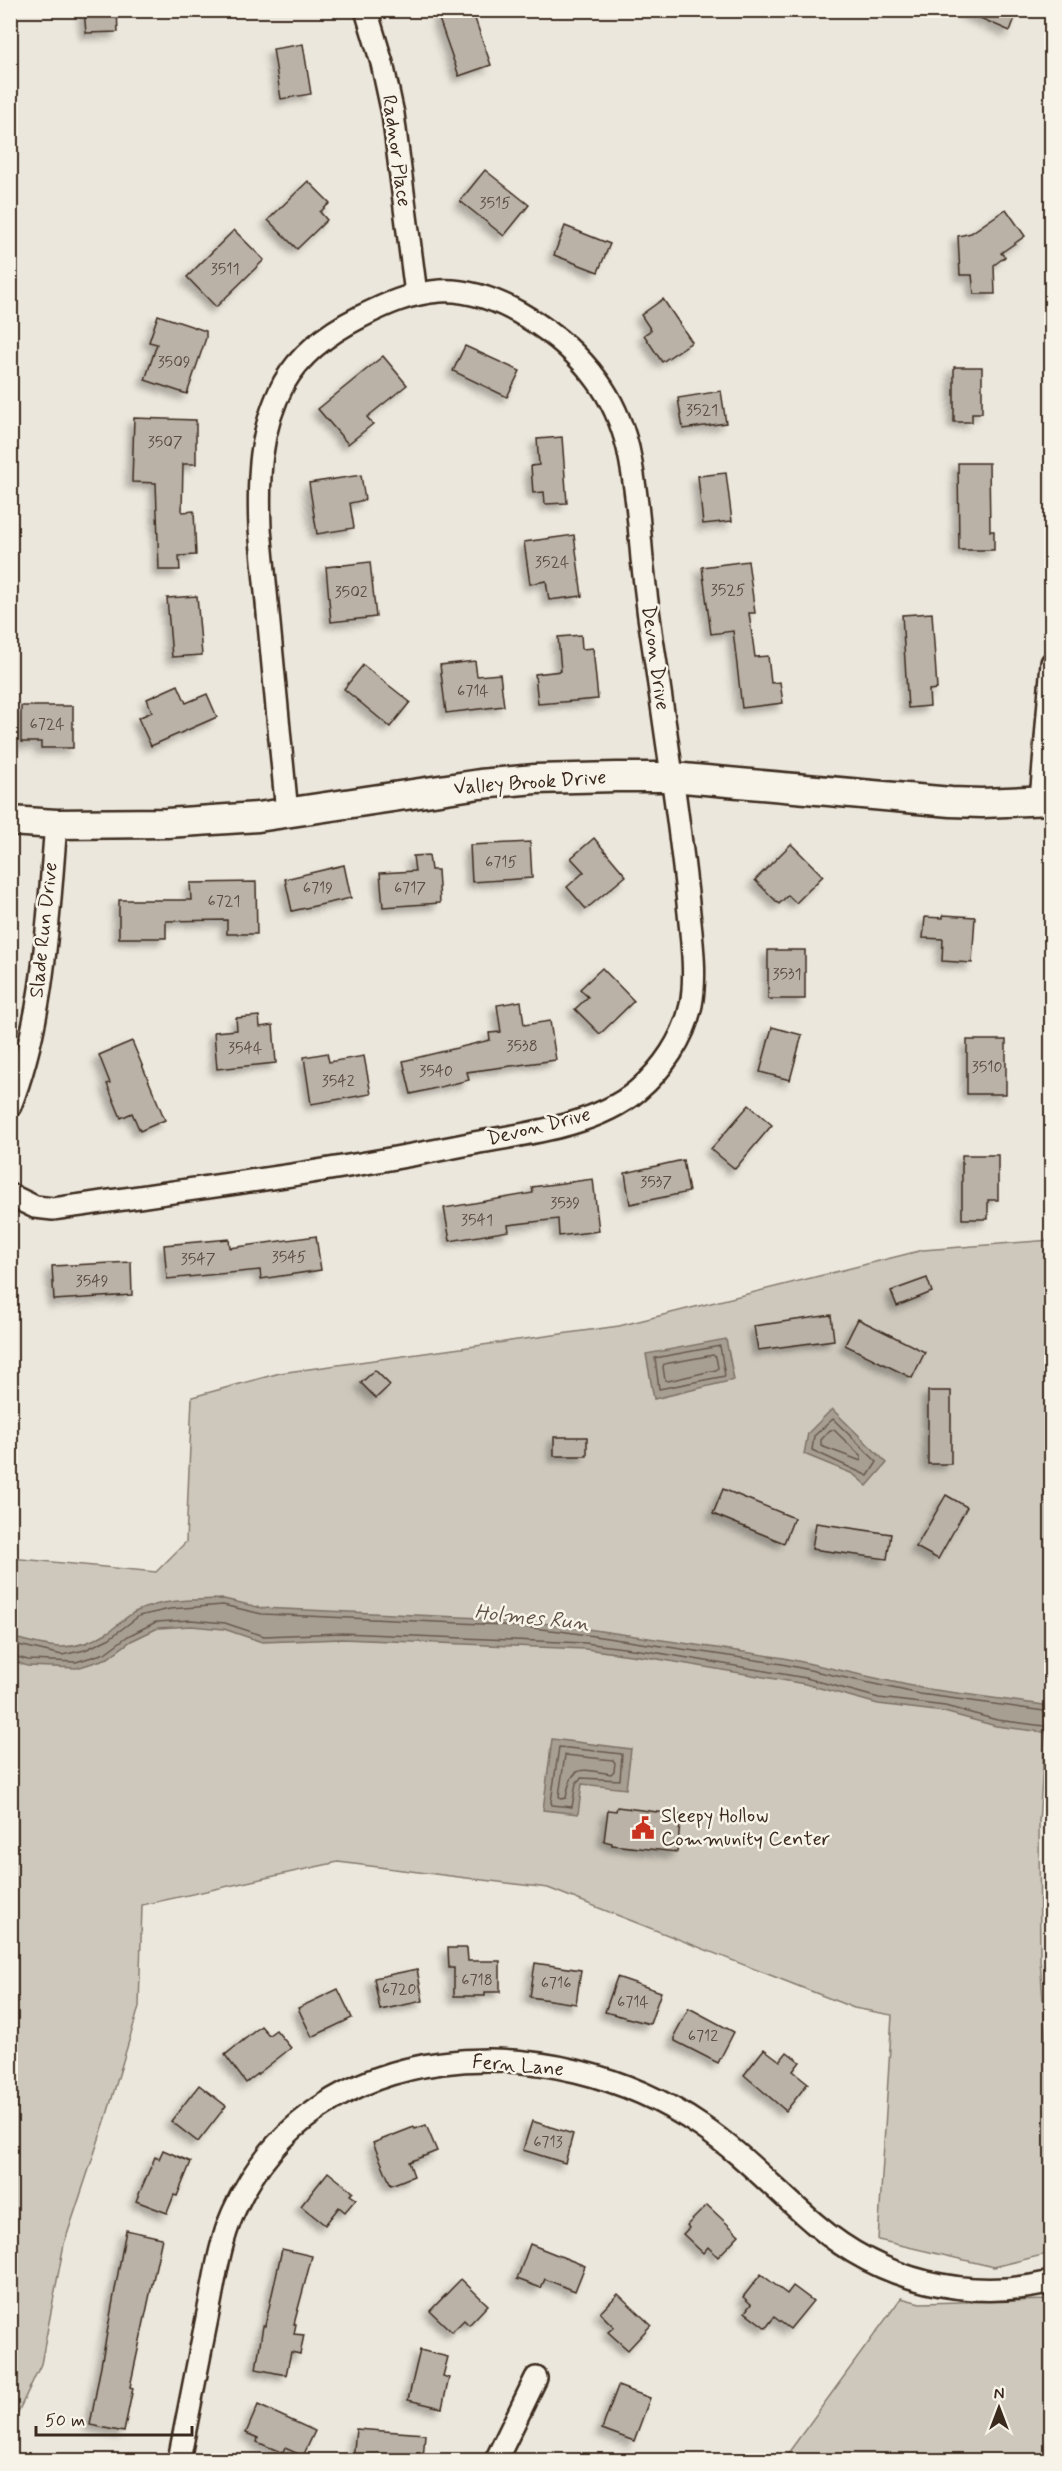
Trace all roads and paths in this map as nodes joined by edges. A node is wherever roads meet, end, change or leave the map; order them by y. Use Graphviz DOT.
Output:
graph roads {
  1 [pos="366,10"];
  2 [pos="416,294"];
  3 [pos="1052,663"];
  4 [pos="672,777"];
  5 [pos="1046,801"];
  6 [pos="287,813"];
  7 [pos="10,821"];
  8 [pos="56,824"];
  9 [pos="10,1106"];
  10 [pos="10,1196"];
  11 [pos="1052,2282"];
  12 [pos="536,2378"];
  13 [pos="179,2460"];
  14 [pos="496,2460"];
  1 -- 2 [label="street, Radnor Place"];
  2 -- 4 [label="street, Devon Drive"];
  2 -- 6 [label="street, Devon Drive"];
  3 -- 5 [label="street"];
  4 -- 5 [label="street, Valley Brook Drive"];
  4 -- 6 [label="street, Valley Brook Drive"];
  4 -- 10 [label="street, Devon Drive"];
  6 -- 8 [label="street, Valley Brook Drive"];
  7 -- 8 [label="street, Valley Brook Drive"];
  8 -- 9 [label="street, Slade Run Drive"];
  11 -- 13 [label="street, Fern Lane"];
  12 -- 14 [label="street"];
}
